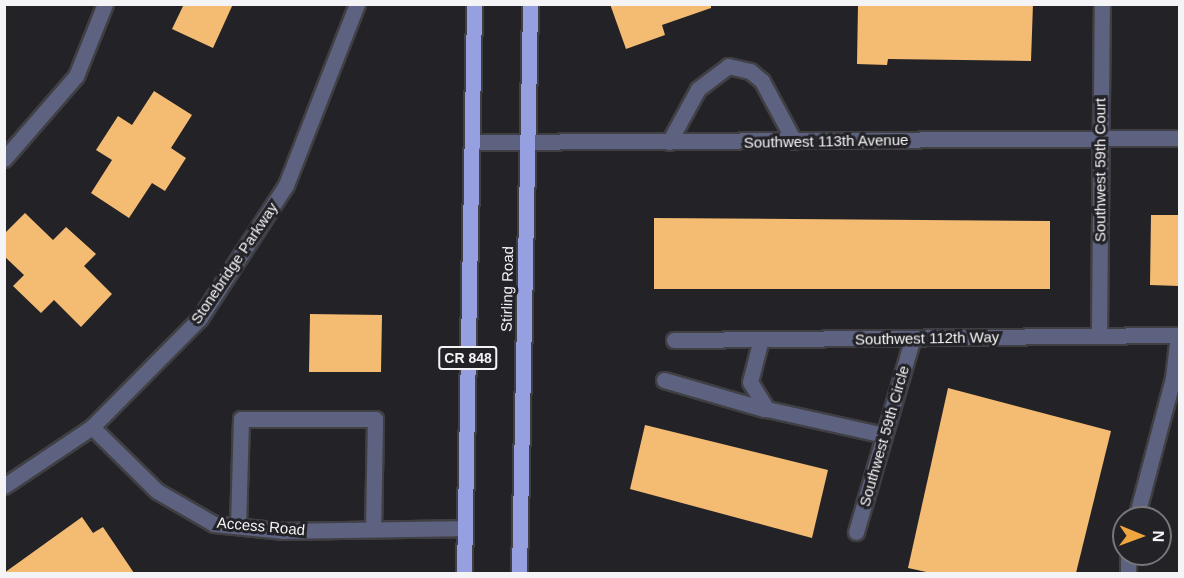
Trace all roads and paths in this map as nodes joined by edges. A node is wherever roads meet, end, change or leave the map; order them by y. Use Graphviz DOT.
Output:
graph roads {
  1 [pos="105,4"];
  2 [pos="357,4"];
  3 [pos="474,4"];
  4 [pos="530,4"];
  5 [pos="1102,4"];
  6 [pos="1100,138"];
  7 [pos="1179,138"];
  8 [pos="794,141"];
  9 [pos="472,142"];
  10 [pos="528,142"];
  11 [pos="669,142"];
  12 [pos="4,159"];
  13 [pos="1099,335"];
  14 [pos="1179,335"];
  15 [pos="761,339"];
  16 [pos="674,340"];
  17 [pos="912,340"];
  18 [pos="664,380"];
  19 [pos="767,409"];
  20 [pos="92,427"];
  21 [pos="884,435"];
  22 [pos="4,486"];
  23 [pos="1139,506"];
  24 [pos="238,526"];
  25 [pos="465,528"];
  26 [pos="373,529"];
  27 [pos="855,532"];
  28 [pos="464,573"];
  29 [pos="519,573"];
  1 -- 12 [label="street"];
  2 -- 20 [label="street, Stonebridge Parkway"];
  3 -- 9 [label="main road, CR 848"];
  4 -- 10 [label="main road, Stirling Road"];
  5 -- 6 [label="street, Southwest 59th Court"];
  6 -- 7 [label="street, Southwest 113th Avenue"];
  6 -- 8 [label="street, Southwest 113th Avenue"];
  6 -- 13 [label="street, Southwest 59th Court"];
  8 -- 11 [label="street, Southwest 113th Avenue"];
  8 -- 11 [label="street"];
  9 -- 10 [label="street, Southwest 113th Avenue"];
  9 -- 25 [label="main road, CR 848"];
  10 -- 11 [label="street, Southwest 113th Avenue"];
  10 -- 29 [label="main road, Stirling Road"];
  13 -- 14 [label="street, Southwest 112th Way"];
  13 -- 17 [label="street, Southwest 112th Way"];
  14 -- 23 [label="street"];
  15 -- 16 [label="street, Southwest 112th Way"];
  15 -- 17 [label="street, Southwest 112th Way"];
  15 -- 19 [label="street"];
  17 -- 21 [label="street, Southwest 59th Circle"];
  18 -- 19 [label="street"];
  19 -- 21 [label="street"];
  20 -- 22 [label="street, Stonebridge Parkway"];
  20 -- 24 [label="street, Access Road"];
  21 -- 27 [label="street, Southwest 59th Circle"];
  24 -- 26 [label="street, Access Road"];
  24 -- 26 [label="street"];
  25 -- 26 [label="street, Access Road"];
  25 -- 28 [label="main road, CR 848"];
}
